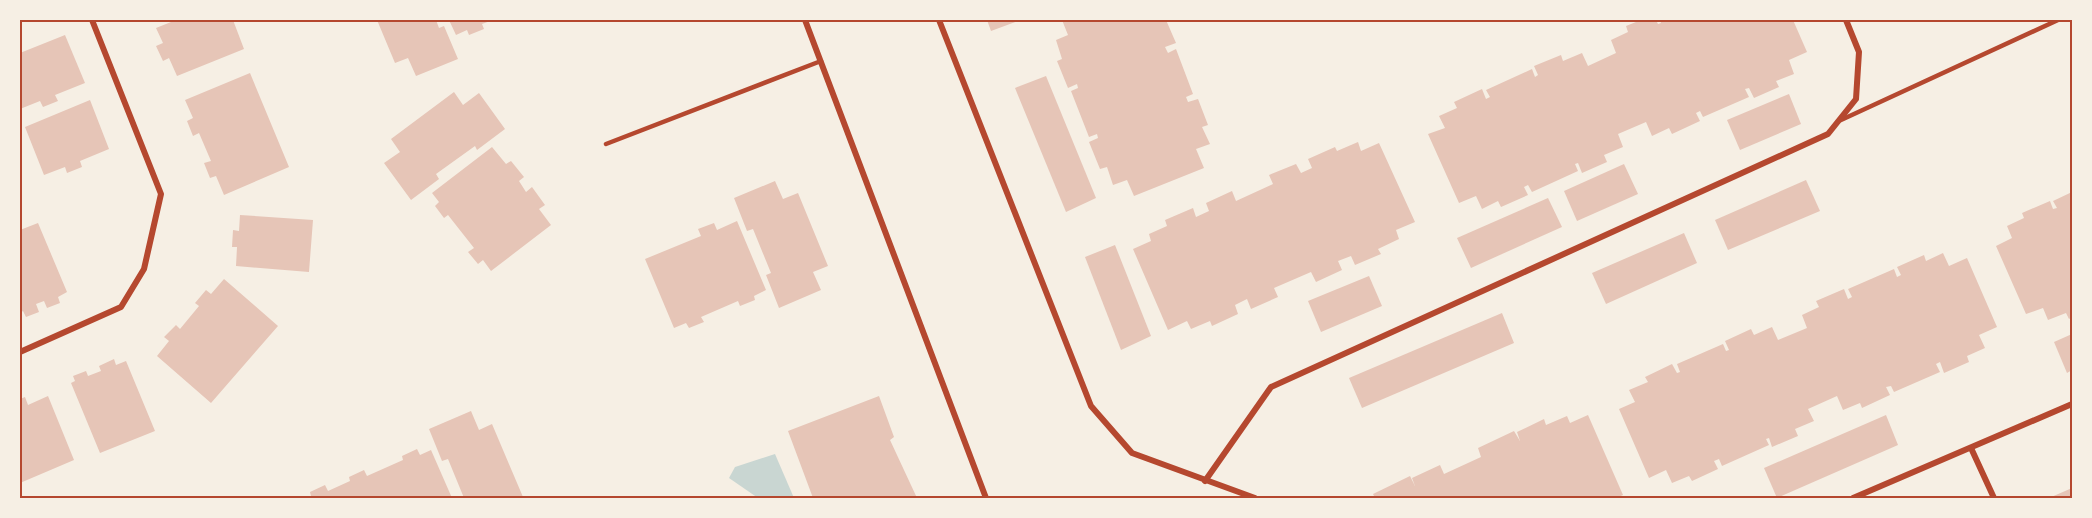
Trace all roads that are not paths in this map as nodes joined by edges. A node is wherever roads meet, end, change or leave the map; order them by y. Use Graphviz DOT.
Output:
graph roads {
  1 [pos="92,20"];
  2 [pos="805,20"];
  3 [pos="939,20"];
  4 [pos="1846,20"];
  5 [pos="2058,20"];
  6 [pos="821,61"];
  7 [pos="1838,121"];
  8 [pos="606,144"];
  9 [pos="20,352"];
  10 [pos="2073,404"];
  11 [pos="1971,448"];
  12 [pos="1205,482"];
  13 [pos="986,498"];
  14 [pos="1256,498"];
  15 [pos="1853,498"];
  16 [pos="1994,498"];
  1 -- 9 [label="street"];
  2 -- 6 [label="street"];
  3 -- 12 [label="street"];
  4 -- 7 [label="street"];
  5 -- 7 [label="lane"];
  6 -- 8 [label="lane"];
  6 -- 13 [label="street"];
  7 -- 12 [label="street"];
  10 -- 11 [label="street"];
  11 -- 15 [label="street"];
  11 -- 16 [label="street"];
  12 -- 14 [label="street"];
}
